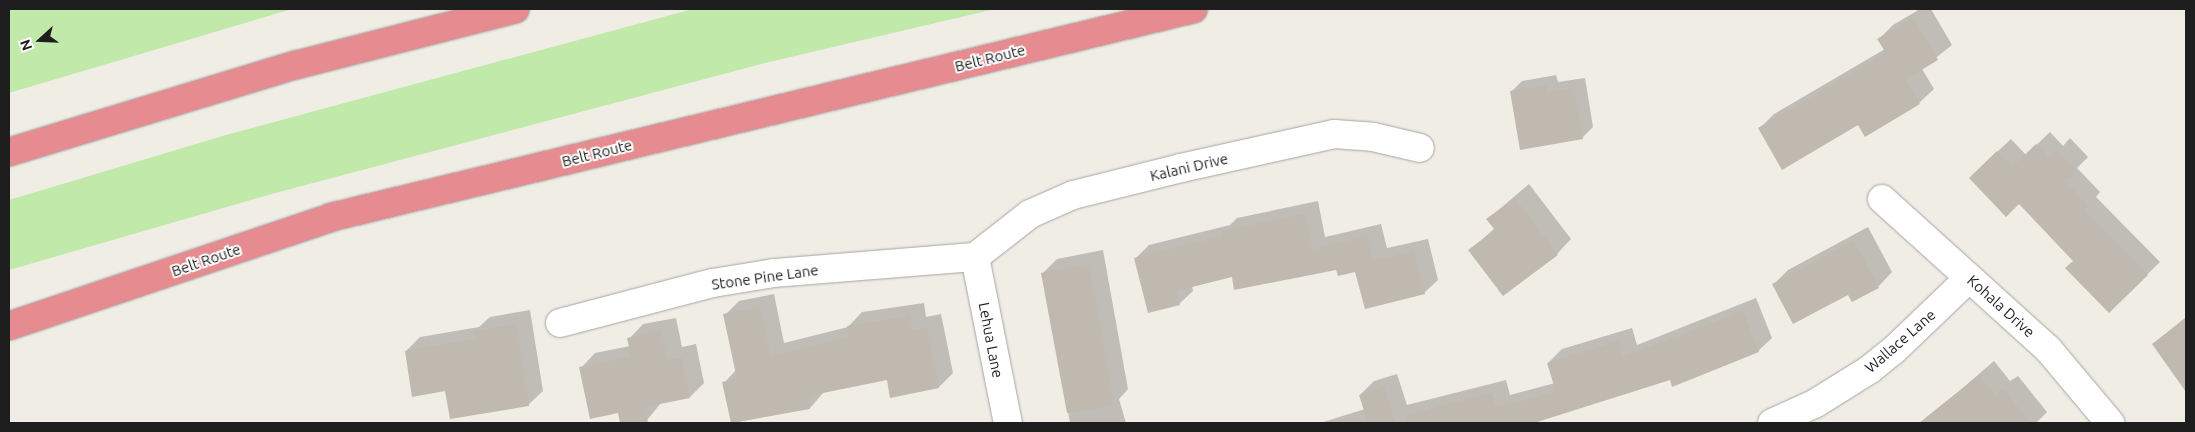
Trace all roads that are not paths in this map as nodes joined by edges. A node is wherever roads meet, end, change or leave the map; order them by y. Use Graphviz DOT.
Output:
graph roads {
  1 [pos="515,9"];
  2 [pos="1193,9"];
  3 [pos="1420,148"];
  4 [pos="9,152"];
  5 [pos="1882,199"];
  6 [pos="975,257"];
  7 [pos="1969,278"];
  8 [pos="560,323"];
  9 [pos="9,326"];
  10 [pos="1008,423"];
  11 [pos="1772,423"];
  12 [pos="2110,423"];
  1 -- 4 [label="highway"];
  2 -- 9 [label="highway, Belt Route"];
  3 -- 6 [label="street, Kalani Drive"];
  5 -- 7 [label="street, Kohala Drive"];
  6 -- 8 [label="street, Stone Pine Lane"];
  6 -- 10 [label="street, Lehua Lane"];
  7 -- 11 [label="street, Wallace Lane"];
  7 -- 12 [label="street, Kohala Drive"];
}
